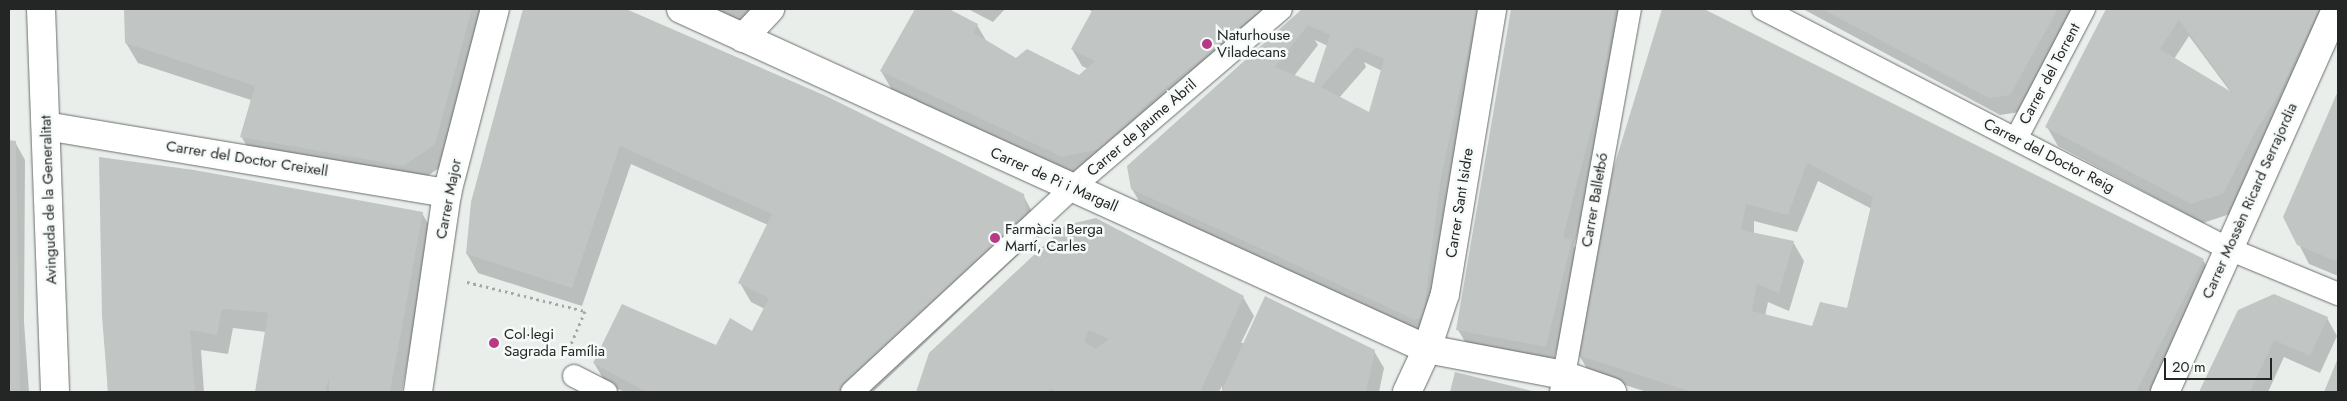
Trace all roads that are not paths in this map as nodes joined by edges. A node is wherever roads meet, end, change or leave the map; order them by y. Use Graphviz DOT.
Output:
graph roads {
  1 [pos="41,9"];
  2 [pos="495,9"];
  3 [pos="681,9"];
  4 [pos="770,9"];
  5 [pos="1281,9"];
  6 [pos="1492,9"];
  7 [pos="1630,9"];
  8 [pos="1763,9"];
  9 [pos="2084,9"];
  10 [pos="2336,9"];
  11 [pos="743,38"];
  12 [pos="46,126"];
  13 [pos="2016,139"];
  14 [pos="1072,188"];
  15 [pos="447,193"];
  16 [pos="2229,248"];
  17 [pos="2338,294"];
  18 [pos="1427,349"];
  19 [pos="574,376"];
  20 [pos="1562,384"];
  21 [pos="55,392"];
  22 [pos="418,392"];
  23 [pos="606,392"];
  24 [pos="852,392"];
  25 [pos="1407,392"];
  26 [pos="1612,392"];
  27 [pos="2165,392"];
  1 -- 12 [label="street, Avinguda de la Generalitat"];
  2 -- 15 [label="street, Carrer Major"];
  3 -- 11 [label="street, Carrer de Pi i Margall"];
  4 -- 11 [label="street"];
  5 -- 14 [label="street, Carrer de Jaume Abril"];
  6 -- 18 [label="street, Carrer Sant Isidre"];
  7 -- 20 [label="street, Carrer Balletbó"];
  8 -- 13 [label="street, Carrer del Doctor Reig"];
  9 -- 13 [label="street, Carrer del Torrent"];
  10 -- 16 [label="street, Carrer Mossèn Ricard Serrajordia"];
  11 -- 14 [label="street, Carrer de Pi i Margall"];
  12 -- 15 [label="street, Carrer del Doctor Creixell"];
  12 -- 21 [label="street, Avinguda de la Generalitat"];
  13 -- 16 [label="street, Carrer del Doctor Reig"];
  14 -- 18 [label="street, Carrer de Pi i Margall"];
  14 -- 24 [label="street, Carrer de Jaume Abril"];
  15 -- 22 [label="street, Carrer Major"];
  16 -- 17 [label="street, Carrer del Doctor Reig"];
  16 -- 27 [label="street, Carrer Mossèn Ricard Serrajordia"];
  18 -- 20 [label="street, Carrer de Pi i Margall"];
  18 -- 25 [label="street, Carrer Sant Isidre"];
  19 -- 23 [label="street"];
  20 -- 26 [label="street, Carrer de Pi i Margall"];
}
